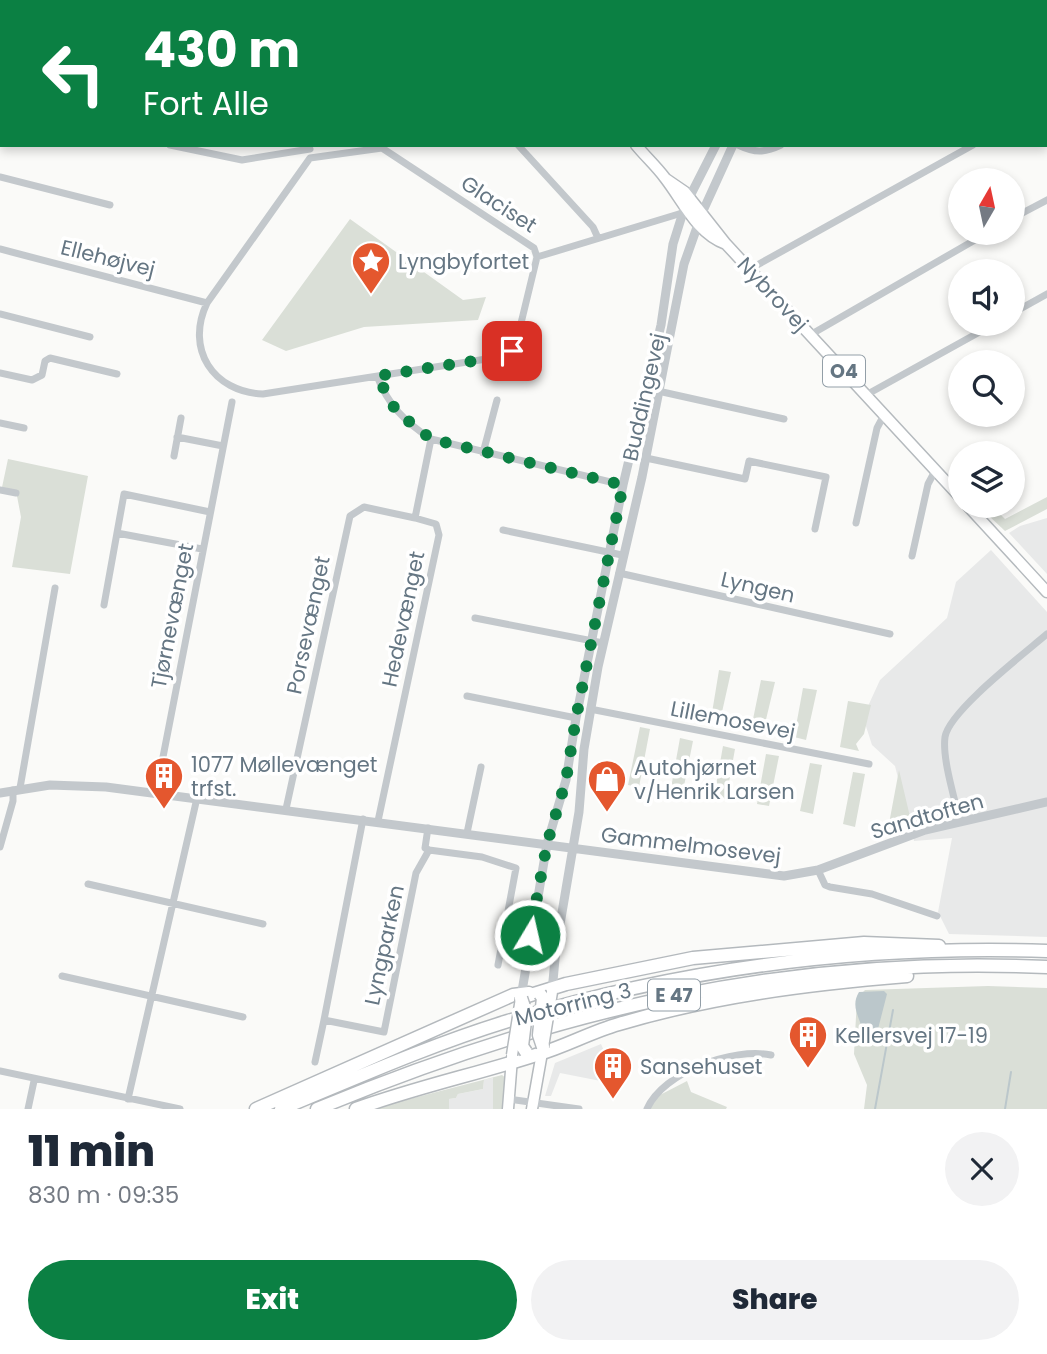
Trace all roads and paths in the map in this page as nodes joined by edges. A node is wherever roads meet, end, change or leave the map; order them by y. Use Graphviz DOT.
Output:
graph roads {
  1 [pos="180,147"];
  2 [pos="310,147"];
  3 [pos="520,147"];
  4 [pos="637,147"];
  5 [pos="715,147"];
  6 [pos="735,147"];
  7 [pos="741,147"];
  8 [pos="777,147"];
  9 [pos="969,147"];
  10 [pos="310,158"];
  11 [pos="0,177"];
  12 [pos="1047,200"];
  13 [pos="110,205"];
  14 [pos="685,206"];
  15 [pos="1026,211"];
  16 [pos="700,218"];
  17 [pos="598,238"];
  18 [pos="966,245"];
  19 [pos="0,249"];
  20 [pos="537,257"];
  21 [pos="750,269"];
  22 [pos="1047,294"];
  23 [pos="207,303"];
  24 [pos="1025,306"];
  25 [pos="0,314"];
  26 [pos="810,335"];
  27 [pos="972,336"];
  28 [pos="90,337"];
  29 [pos="0,373"];
  30 [pos="117,373"];
  31 [pos="377,376"];
  32 [pos="658,391"];
  33 [pos="866,395"];
  34 [pos="497,400"];
  35 [pos="232,402"];
  36 [pos="884,415"];
  37 [pos="181,418"];
  38 [pos="785,418"];
  39 [pos="0,423"];
  40 [pos="24,428"];
  41 [pos="177,437"];
  42 [pos="431,439"];
  43 [pos="223,446"];
  44 [pos="483,453"];
  45 [pos="174,456"];
  46 [pos="646,458"];
  47 [pos="934,471"];
  48 [pos="623,485"];
  49 [pos="948,485"];
  50 [pos="0,490"];
  51 [pos="16,494"];
  52 [pos="210,512"];
  53 [pos="415,518"];
  54 [pos="979,518"];
  55 [pos="856,523"];
  56 [pos="815,529"];
  57 [pos="503,530"];
  58 [pos="117,533"];
  59 [pos="202,549"];
  60 [pos="611,552"];
  61 [pos="622,555"];
  62 [pos="912,556"];
  63 [pos="619,573"];
  64 [pos="55,588"];
  65 [pos="1047,592"];
  66 [pos="104,605"];
  67 [pos="475,618"];
  68 [pos="1047,634"];
  69 [pos="890,635"];
  70 [pos="593,641"];
  71 [pos="603,643"];
  72 [pos="467,696"];
  73 [pos="590,709"];
  74 [pos="576,718"];
  75 [pos="869,764"];
  76 [pos="481,767"];
  77 [pos="17,789"];
  78 [pos="0,793"];
  79 [pos="156,793"];
  80 [pos="197,798"];
  81 [pos="1047,802"];
  82 [pos="286,809"];
  83 [pos="363,819"];
  84 [pos="377,821"];
  85 [pos="960,822"];
  86 [pos="428,828"];
  87 [pos="467,833"];
  88 [pos="547,844"];
  89 [pos="0,847"];
  90 [pos="572,848"];
  91 [pos="429,850"];
  92 [pos="818,870"];
  93 [pos="88,884"];
  94 [pos="173,903"];
  95 [pos="937,916"];
  96 [pos="262,925"];
  97 [pos="967,951"];
  98 [pos="1047,951"];
  99 [pos="498,965"];
  100 [pos="1006,965"];
  101 [pos="1047,967"];
  102 [pos="62,976"];
  103 [pos="537,993"];
  104 [pos="151,996"];
  105 [pos="243,1017"];
  106 [pos="324,1020"];
  107 [pos="542,1051"];
  108 [pos="771,1055"];
  109 [pos="512,1058"];
  110 [pos="314,1062"];
  111 [pos="0,1071"];
  112 [pos="34,1081"];
  113 [pos="128,1099"];
  114 [pos="508,1104"];
  115 [pos="533,1106"];
  116 [pos="27,1109"];
  117 [pos="180,1109"];
  118 [pos="256,1109"];
  119 [pos="281,1109"];
  120 [pos="317,1109"];
  121 [pos="356,1109"];
  122 [pos="579,1109"];
  123 [pos="647,1109"];
  1 -- 2 [label="street"];
  2 -- 10 [label="street"];
  3 -- 17 [label="street"];
  4 -- 14 [label="main road, Nybrovej / O4"];
  5 -- 14 [label="street, Buddingevej"];
  6 -- 16 [label="street, Buddingevej"];
  7 -- 8 [label="street"];
  9 -- 21 [label="street"];
  10 -- 20 [label="street, Glaciset"];
  10 -- 23 [label="street, Glaciset"];
  11 -- 13 [label="street"];
  12 -- 15 [label="street"];
  14 -- 16 [label="main road, Nybrovej / O4"];
  14 -- 17 [label="street"];
  14 -- 48 [label="street, Buddingevej"];
  16 -- 21 [label="main road, Nybrovej / O4"];
  16 -- 32 [label="street, Buddingevej"];
  17 -- 20 [label="street"];
  18 -- 26 [label="street"];
  19 -- 23 [label="street, Ellehøjvej"];
  20 -- 31 [label="street, Glaciset"];
  21 -- 26 [label="main road, Nybrovej / O4"];
  22 -- 24 [label="street"];
  23 -- 31 [label="street, Glaciset"];
  25 -- 28 [label="street"];
  26 -- 33 [label="main road, Nybrovej / O4"];
  27 -- 33 [label="street"];
  29 -- 30 [label="street"];
  31 -- 42 [label="street"];
  32 -- 38 [label="street"];
  32 -- 46 [label="street, Buddingevej"];
  33 -- 36 [label="main road, Nybrovej / O4"];
  34 -- 44 [label="street"];
  35 -- 43 [label="street, Tjørnevænget"];
  36 -- 47 [label="main road, Nybrovej / O4"];
  36 -- 55 [label="street"];
  37 -- 41 [label="street"];
  39 -- 40 [label="street"];
  41 -- 43 [label="street"];
  41 -- 45 [label="street"];
  42 -- 44 [label="street"];
  42 -- 53 [label="street"];
  43 -- 52 [label="street, Tjørnevænget"];
  44 -- 48 [label="street"];
  46 -- 56 [label="street"];
  46 -- 61 [label="street, Buddingevej"];
  47 -- 49 [label="main road, Nybrovej / O4"];
  47 -- 62 [label="street"];
  48 -- 60 [label="street, Buddingevej"];
  50 -- 51 [label="street"];
  52 -- 58 [label="street"];
  52 -- 59 [label="street, Tjørnevænget"];
  53 -- 82 [label="street, Porsevænget"];
  53 -- 84 [label="street, Hedevænget"];
  54 -- 65 [label="main road"];
  57 -- 60 [label="street"];
  58 -- 59 [label="street"];
  58 -- 66 [label="street"];
  59 -- 79 [label="street, Tjørnevænget"];
  60 -- 61 [label="street"];
  60 -- 70 [label="street, Buddingevej"];
  61 -- 63 [label="street, Buddingevej"];
  63 -- 69 [label="street, Lyngen"];
  63 -- 71 [label="street, Buddingevej"];
  64 -- 77 [label="street"];
  67 -- 70 [label="street"];
  68 -- 85 [label="street"];
  70 -- 71 [label="street"];
  70 -- 74 [label="street, Buddingevej"];
  71 -- 73 [label="street, Buddingevej"];
  72 -- 74 [label="street"];
  73 -- 75 [label="street, Lillemosevej"];
  73 -- 90 [label="street, Buddingevej"];
  74 -- 88 [label="street, Buddingevej"];
  76 -- 87 [label="street"];
  77 -- 78 [label="street, Gammelmosevej"];
  77 -- 79 [label="street, Gammelmosevej"];
  77 -- 89 [label="street"];
  79 -- 80 [label="street, Gammelmosevej"];
  80 -- 82 [label="street, Gammelmosevej"];
  80 -- 94 [label="street"];
  81 -- 85 [label="street, Sandtoften"];
  82 -- 83 [label="street, Gammelmosevej"];
  83 -- 84 [label="street, Gammelmosevej"];
  83 -- 106 [label="street, Lyngparken"];
  84 -- 86 [label="street, Gammelmosevej"];
  85 -- 92 [label="street, Sandtoften"];
  86 -- 87 [label="street, Gammelmosevej"];
  86 -- 91 [label="street"];
  87 -- 88 [label="street, Gammelmosevej"];
  88 -- 90 [label="street, Gammelmosevej"];
  88 -- 103 [label="street, Buddingevej"];
  90 -- 92 [label="street, Gammelmosevej"];
  90 -- 103 [label="street, Buddingevej"];
  91 -- 99 [label="street"];
  91 -- 106 [label="street, Lyngparken"];
  92 -- 95 [label="street"];
  93 -- 94 [label="street"];
  94 -- 96 [label="street"];
  94 -- 104 [label="street"];
  97 -- 98 [label="highway, Motorring 3 / E 47"];
  97 -- 103 [label="highway"];
  97 -- 119 [label="highway, Motorring 3 / E 47"];
  100 -- 101 [label="highway, Motorring 3 / E 47"];
  100 -- 107 [label="highway"];
  100 -- 120 [label="highway, Motorring 3 / E 47"];
  102 -- 104 [label="street"];
  103 -- 107 [label="highway, bridge"];
  103 -- 107 [label="highway, bridge"];
  103 -- 109 [label="main road, Buddingevej, bridge"];
  103 -- 118 [label="highway"];
  104 -- 105 [label="street"];
  104 -- 113 [label="street"];
  106 -- 110 [label="street, Lyngparken"];
  107 -- 109 [label="highway"];
  107 -- 115 [label="main road"];
  108 -- 123 [label="street"];
  109 -- 114 [label="main road, Buddingevej"];
  109 -- 121 [label="highway"];
  111 -- 112 [label="street"];
  112 -- 113 [label="street"];
  112 -- 116 [label="street"];
  113 -- 117 [label="street"];
  114 -- 115 [label="street"];
  115 -- 122 [label="street"];
}
